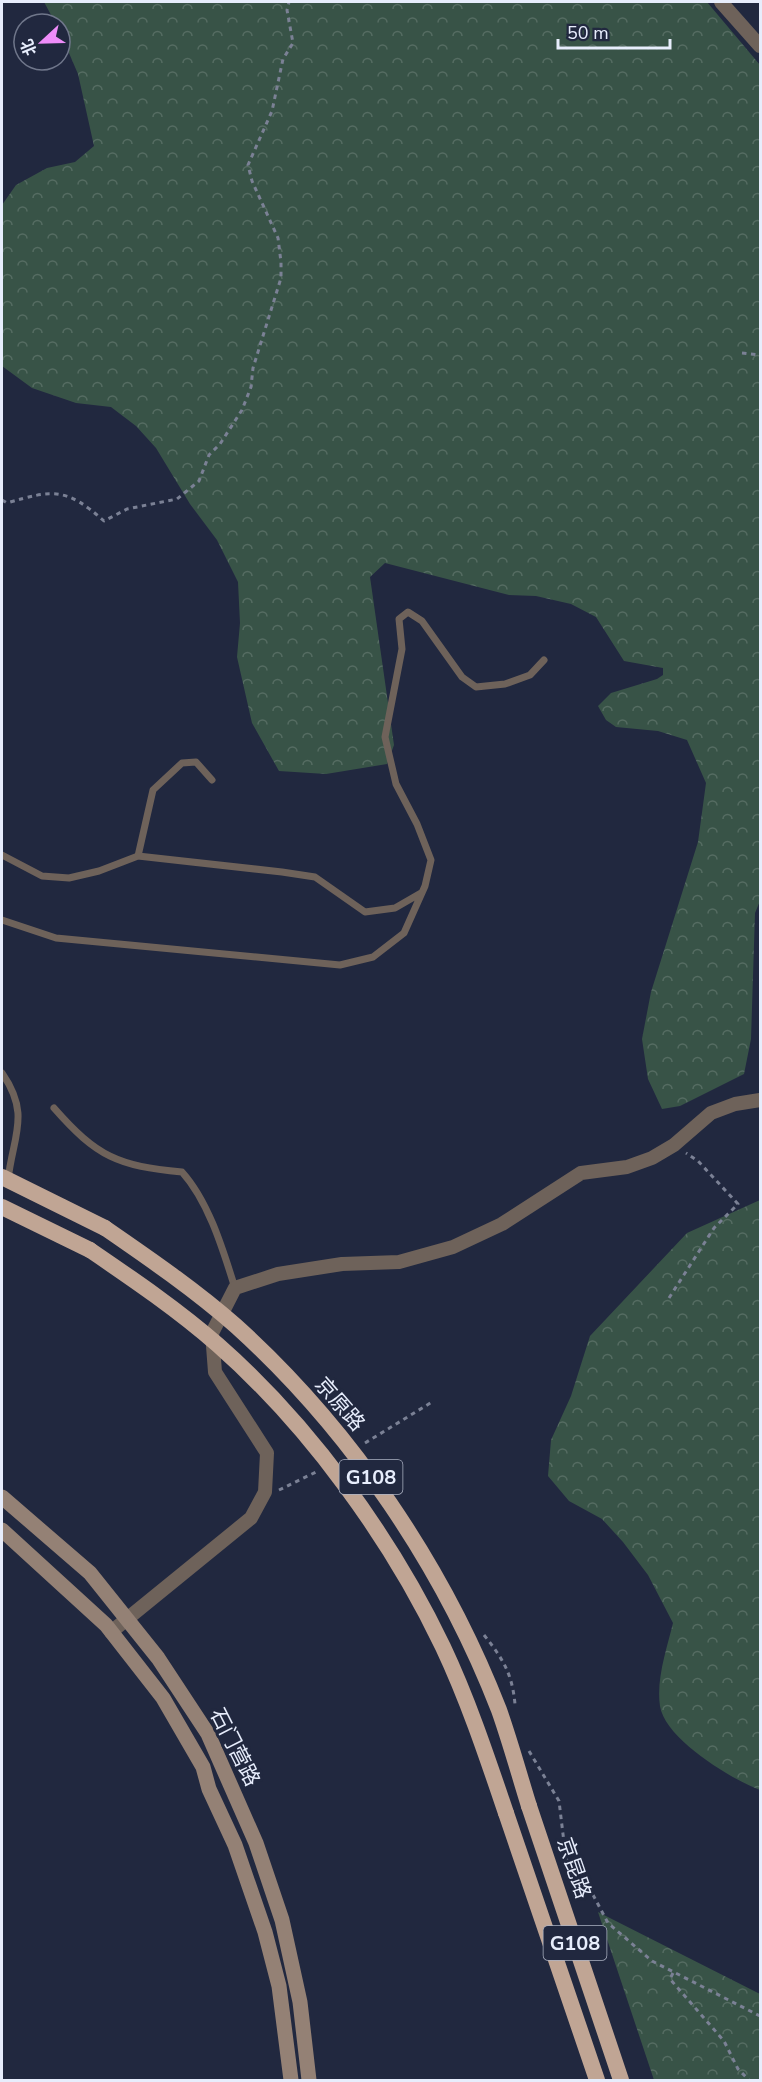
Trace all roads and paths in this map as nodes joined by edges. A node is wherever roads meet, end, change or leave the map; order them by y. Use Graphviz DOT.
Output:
graph roads {
  1 [pos="289,2"];
  2 [pos="721,2"];
  3 [pos="760,46"];
  4 [pos="742,352"];
  5 [pos="760,355"];
  6 [pos="2,500"];
  7 [pos="544,660"];
  8 [pos="212,780"];
  9 [pos="2,855"];
  10 [pos="138,856"];
  11 [pos="422,893"];
  12 [pos="2,920"];
  13 [pos="2,1073"];
  14 [pos="760,1100"];
  15 [pos="54,1108"];
  16 [pos="674,1145"];
  17 [pos="5,1178"];
  18 [pos="2,1207"];
  19 [pos="235,1288"];
  20 [pos="669,1298"];
  21 [pos="2,1497"];
  22 [pos="2,1530"];
  23 [pos="128,1618"];
  24 [pos="478,1626"];
  25 [pos="111,1632"];
  26 [pos="515,1713"];
  27 [pos="523,1743"];
  28 [pos="529,1806"];
  29 [pos="673,1973"];
  30 [pos="760,2016"];
  31 [pos="291,2080"];
  32 [pos="309,2080"];
  33 [pos="597,2080"];
  34 [pos="621,2080"];
  35 [pos="749,2080"];
  1 -- 6 [label="path"];
  2 -- 3 [label="street"];
  4 -- 5 [label="path"];
  7 -- 11 [label="lane"];
  8 -- 10 [label="lane"];
  9 -- 10 [label="lane"];
  10 -- 11 [label="lane"];
  11 -- 12 [label="lane"];
  13 -- 17 [label="lane"];
  14 -- 16 [label="street"];
  15 -- 19 [label="lane"];
  16 -- 19 [label="street"];
  16 -- 20 [label="path"];
  17 -- 28 [label="highway, 京原路 / G108, bridge"];
  18 -- 33 [label="highway, G108, bridge"];
  19 -- 23 [label="street"];
  21 -- 23 [label="main road, 石门营路"];
  22 -- 25 [label="main road, 石门营路"];
  23 -- 25 [label="street"];
  23 -- 32 [label="main road, 石门营路"];
  24 -- 26 [label="path"];
  25 -- 31 [label="main road, 石门营路"];
  27 -- 29 [label="path"];
  28 -- 34 [label="highway, 京昆路 / G108"];
  29 -- 30 [label="path"];
  29 -- 35 [label="path"];
}
